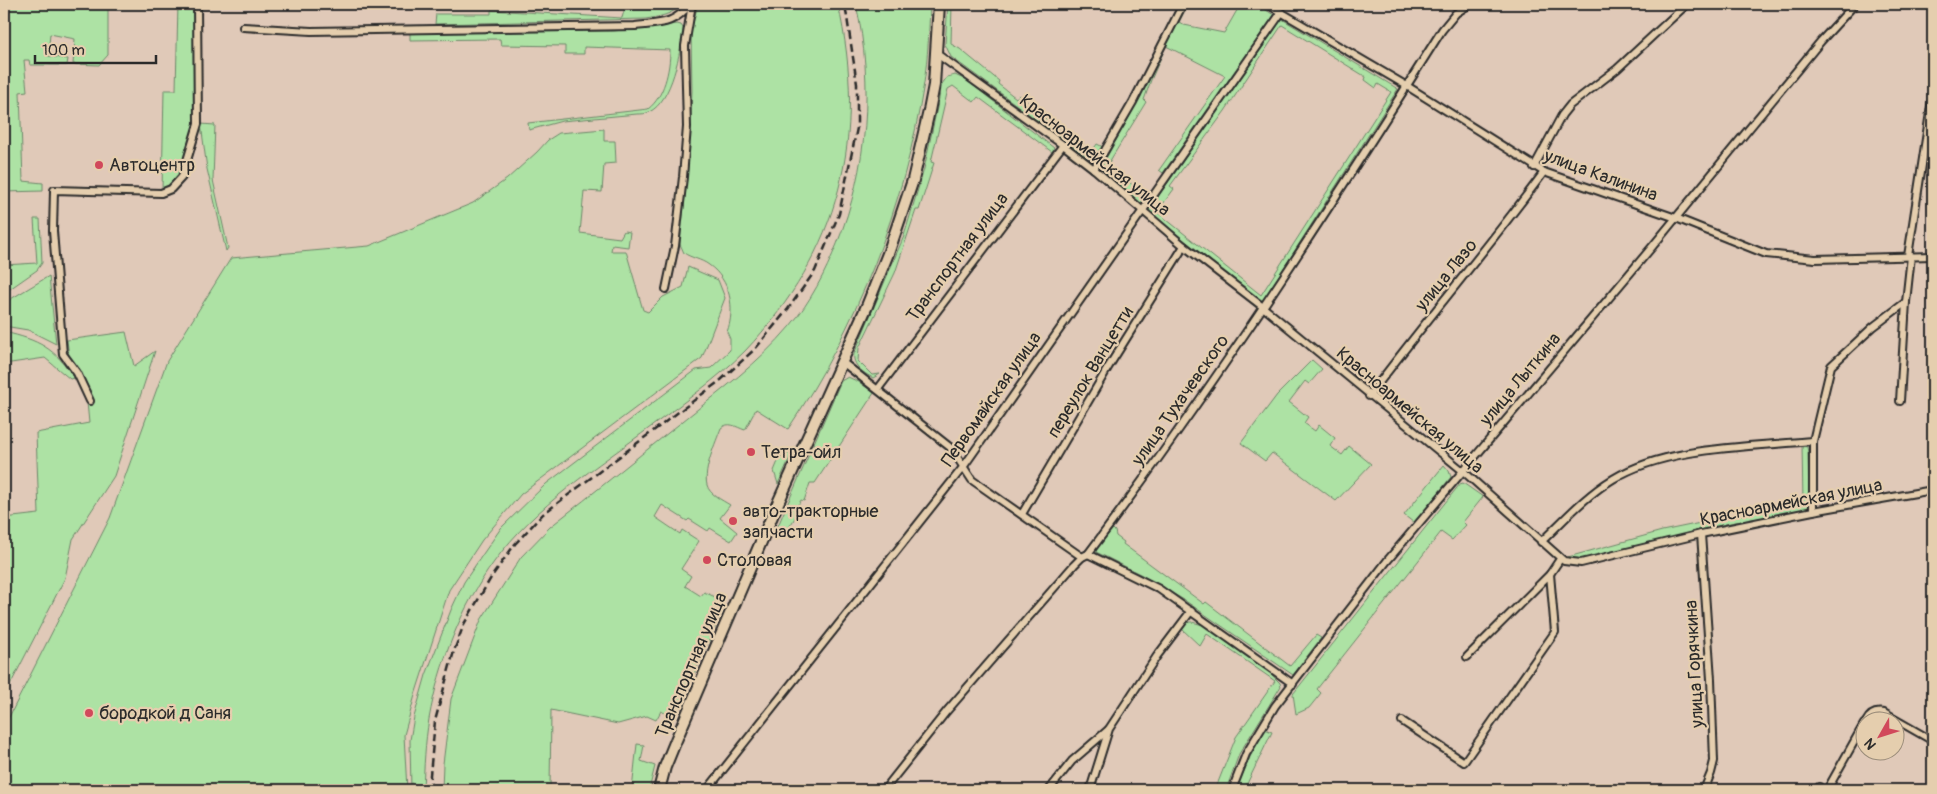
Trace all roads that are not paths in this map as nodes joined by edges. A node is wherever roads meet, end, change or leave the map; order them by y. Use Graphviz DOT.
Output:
graph roads {
  1 [pos="197,4"];
  2 [pos="691,4"];
  3 [pos="939,4"];
  4 [pos="1183,4"];
  5 [pos="1267,4"];
  6 [pos="1470,4"];
  7 [pos="1687,4"];
  8 [pos="1855,4"];
  9 [pos="1281,12"];
  10 [pos="244,28"];
  11 [pos="936,54"];
  12 [pos="1407,86"];
  13 [pos="1933,93"];
  14 [pos="1063,144"];
  15 [pos="1534,167"];
  16 [pos="1094,169"];
  17 [pos="1544,172"];
  18 [pos="1142,211"];
  19 [pos="1676,218"];
  20 [pos="1184,246"];
  21 [pos="1910,256"];
  22 [pos="1933,256"];
  23 [pos="666,289"];
  24 [pos="1906,302"];
  25 [pos="1263,307"];
  26 [pos="841,361"];
  27 [pos="878,388"];
  28 [pos="1370,396"];
  29 [pos="90,401"];
  30 [pos="1900,401"];
  31 [pos="1813,441"];
  32 [pos="964,466"];
  33 [pos="1463,471"];
  34 [pos="1933,490"];
  35 [pos="1813,511"];
  36 [pos="1022,514"];
  37 [pos="1701,534"];
  38 [pos="1542,542"];
  39 [pos="1085,555"];
  40 [pos="1560,559"];
  41 [pos="1550,574"];
  42 [pos="1191,611"];
  43 [pos="1466,657"];
  44 [pos="1293,684"];
  45 [pos="1402,721"];
  46 [pos="1904,724"];
  47 [pos="1109,729"];
  48 [pos="1933,741"];
  49 [pos="1854,743"];
  50 [pos="659,790"];
  51 [pos="707,790"];
  52 [pos="884,790"];
  53 [pos="1049,790"];
  54 [pos="1090,790"];
  55 [pos="1232,790"];
  56 [pos="1704,790"];
  57 [pos="1828,790"];
  1 -- 29 [label="street"];
  2 -- 10 [label="street"];
  2 -- 23 [label="street"];
  3 -- 11 [label="highway, Транспортная улица"];
  4 -- 16 [label="street"];
  5 -- 9 [label="street, улица Калинина"];
  6 -- 12 [label="street, улица Тухачевского"];
  7 -- 15 [label="street"];
  8 -- 19 [label="street, улица Лыткина"];
  9 -- 12 [label="street, улица Калинина"];
  9 -- 18 [label="street, Первомайская улица"];
  11 -- 14 [label="street, Красноармейская улица"];
  11 -- 26 [label="highway, Транспортная улица"];
  12 -- 15 [label="street, улица Калинина"];
  12 -- 25 [label="street, улица Тухачевского"];
  13 -- 21 [label="street"];
  14 -- 16 [label="street, Красноармейская улица"];
  14 -- 27 [label="street, Транспортная улица"];
  15 -- 17 [label="street, улица Калинина"];
  16 -- 18 [label="street, Красноармейская улица"];
  17 -- 19 [label="street, улица Калинина"];
  17 -- 28 [label="street, улица Лазо"];
  18 -- 20 [label="street, Красноармейская улица"];
  18 -- 32 [label="street, Первомайская улица"];
  19 -- 21 [label="street, улица Калинина"];
  19 -- 33 [label="street, улица Лыткина"];
  20 -- 25 [label="street, Красноармейская улица"];
  20 -- 36 [label="street, переулок Ванцетти"];
  21 -- 22 [label="street, улица Калинина"];
  21 -- 24 [label="street"];
  24 -- 30 [label="street"];
  24 -- 31 [label="street"];
  25 -- 28 [label="street, Красноармейская улица"];
  25 -- 39 [label="street, улица Тухачевского"];
  26 -- 27 [label="street"];
  26 -- 50 [label="highway, Транспортная улица"];
  27 -- 32 [label="street"];
  28 -- 33 [label="street, Красноармейская улица"];
  31 -- 35 [label="street"];
  31 -- 38 [label="street"];
  32 -- 36 [label="street"];
  32 -- 51 [label="street, Первомайская улица"];
  33 -- 38 [label="street, Красноармейская улица"];
  33 -- 44 [label="street, улица Лыткина"];
  34 -- 35 [label="street, Красноармейская улица"];
  35 -- 37 [label="street, Красноармейская улица"];
  36 -- 39 [label="street"];
  37 -- 40 [label="street, Красноармейская улица"];
  37 -- 56 [label="street, улица Горячкина"];
  38 -- 40 [label="street, Красноармейская улица"];
  39 -- 42 [label="street"];
  39 -- 52 [label="street, улица Тухачевского"];
  40 -- 41 [label="street"];
  41 -- 43 [label="street"];
  41 -- 45 [label="street"];
  42 -- 44 [label="street"];
  42 -- 47 [label="street"];
  44 -- 55 [label="street, улица Лыткина"];
  46 -- 48 [label="street"];
  47 -- 53 [label="street"];
  47 -- 54 [label="street"];
  49 -- 57 [label="street"];
}
